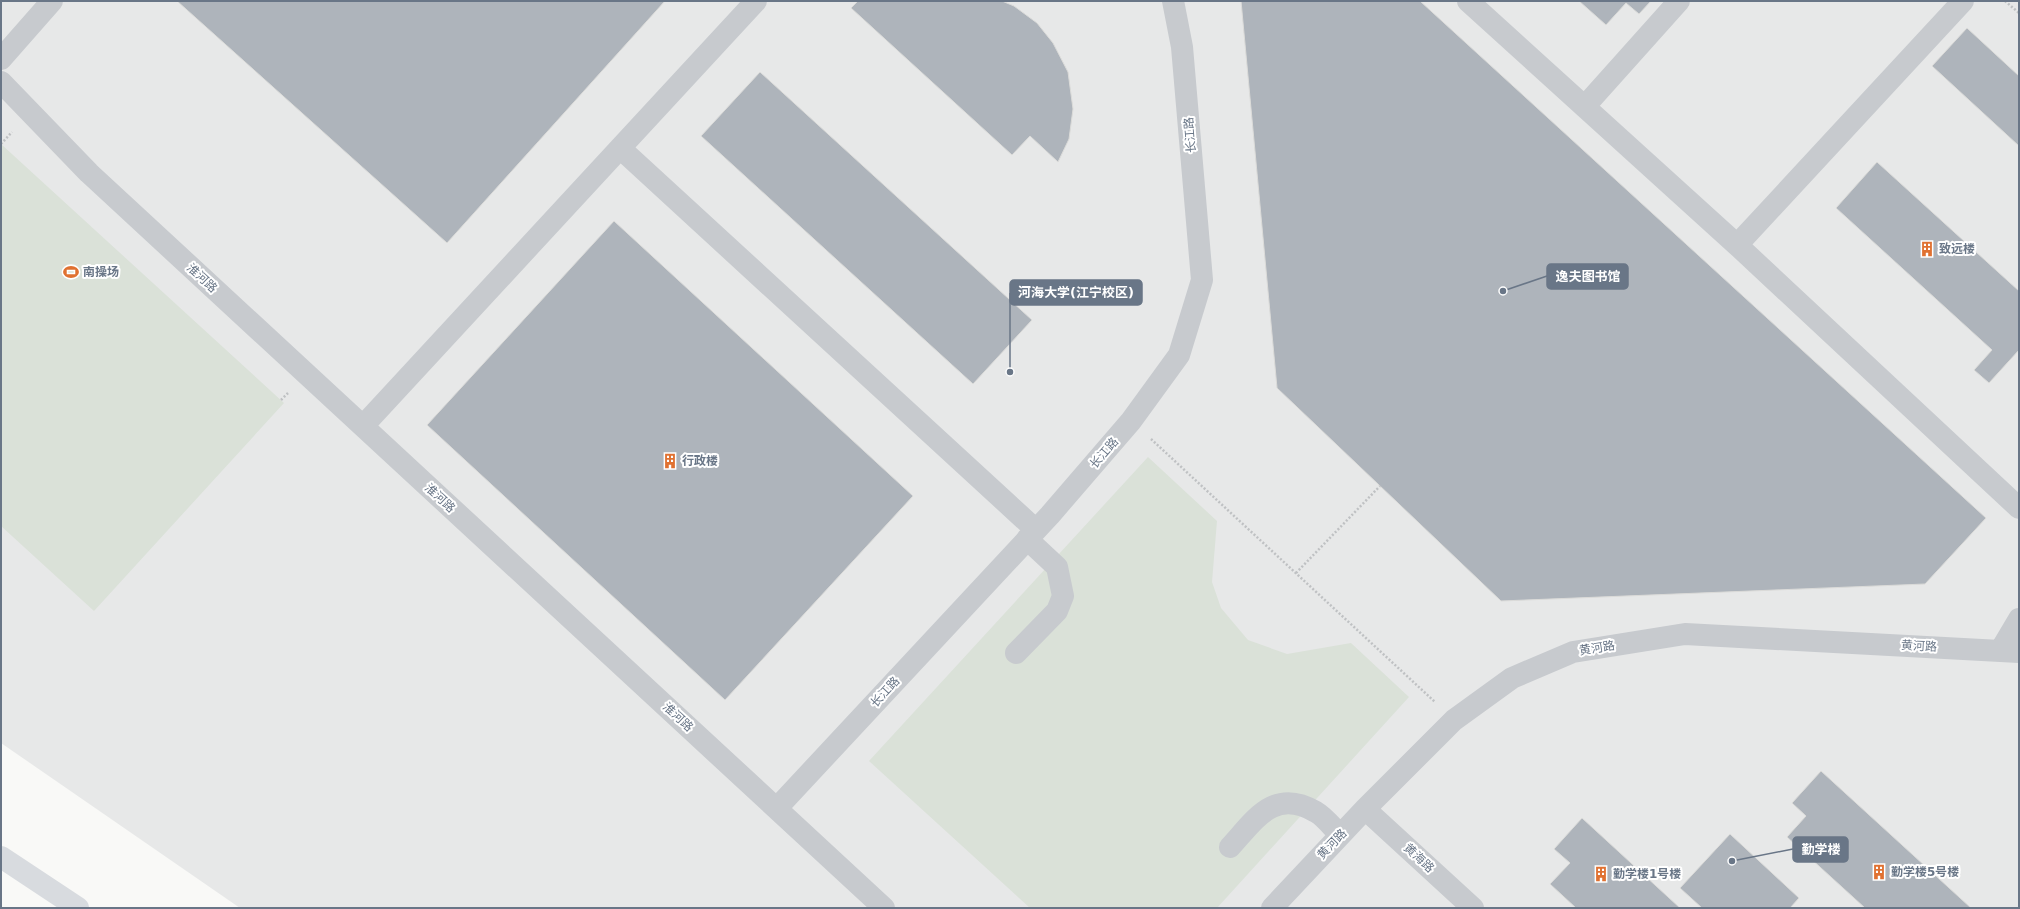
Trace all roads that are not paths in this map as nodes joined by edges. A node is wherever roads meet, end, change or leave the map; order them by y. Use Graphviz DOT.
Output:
graph roads {
  1 [pos="52,1"];
  2 [pos="756,1"];
  3 [pos="1173,1"];
  4 [pos="1468,1"];
  5 [pos="1679,1"];
  6 [pos="1963,1"];
  7 [pos="1,59"];
  8 [pos="1,82"];
  9 [pos="1585,106"];
  10 [pos="620,148"];
  11 [pos="1737,245"];
  12 [pos="362,426"];
  13 [pos="2019,508"];
  14 [pos="1031,535"];
  15 [pos="2019,619"];
  16 [pos="2010,651"];
  17 [pos="1016,653"];
  18 [pos="777,808"];
  19 [pos="1365,809"];
  20 [pos="1340,835"];
  21 [pos="1230,847"];
  22 [pos="1,857"];
  23 [pos="78,908"];
  24 [pos="884,908"];
  25 [pos="1272,908"];
  26 [pos="1473,908"];
  1 -- 7 [label="street"];
  2 -- 10 [label="street"];
  3 -- 14 [label="street, 长江路"];
  4 -- 9 [label="street"];
  5 -- 9 [label="street"];
  6 -- 11 [label="street"];
  8 -- 12 [label="street, 淮河路"];
  9 -- 11 [label="street"];
  10 -- 12 [label="street"];
  10 -- 14 [label="street"];
  11 -- 13 [label="street"];
  12 -- 18 [label="street, 淮河路"];
  14 -- 17 [label="street"];
  14 -- 18 [label="street, 长江路"];
  15 -- 16 [label="street"];
  16 -- 19 [label="street, 黄河路"];
  18 -- 24 [label="street, 淮河路"];
  19 -- 20 [label="street, 黄河路"];
  19 -- 26 [label="street, 黄海路"];
  20 -- 21 [label="street"];
  20 -- 25 [label="street, 黄河路"];
  22 -- 23 [label="main road"];
}
